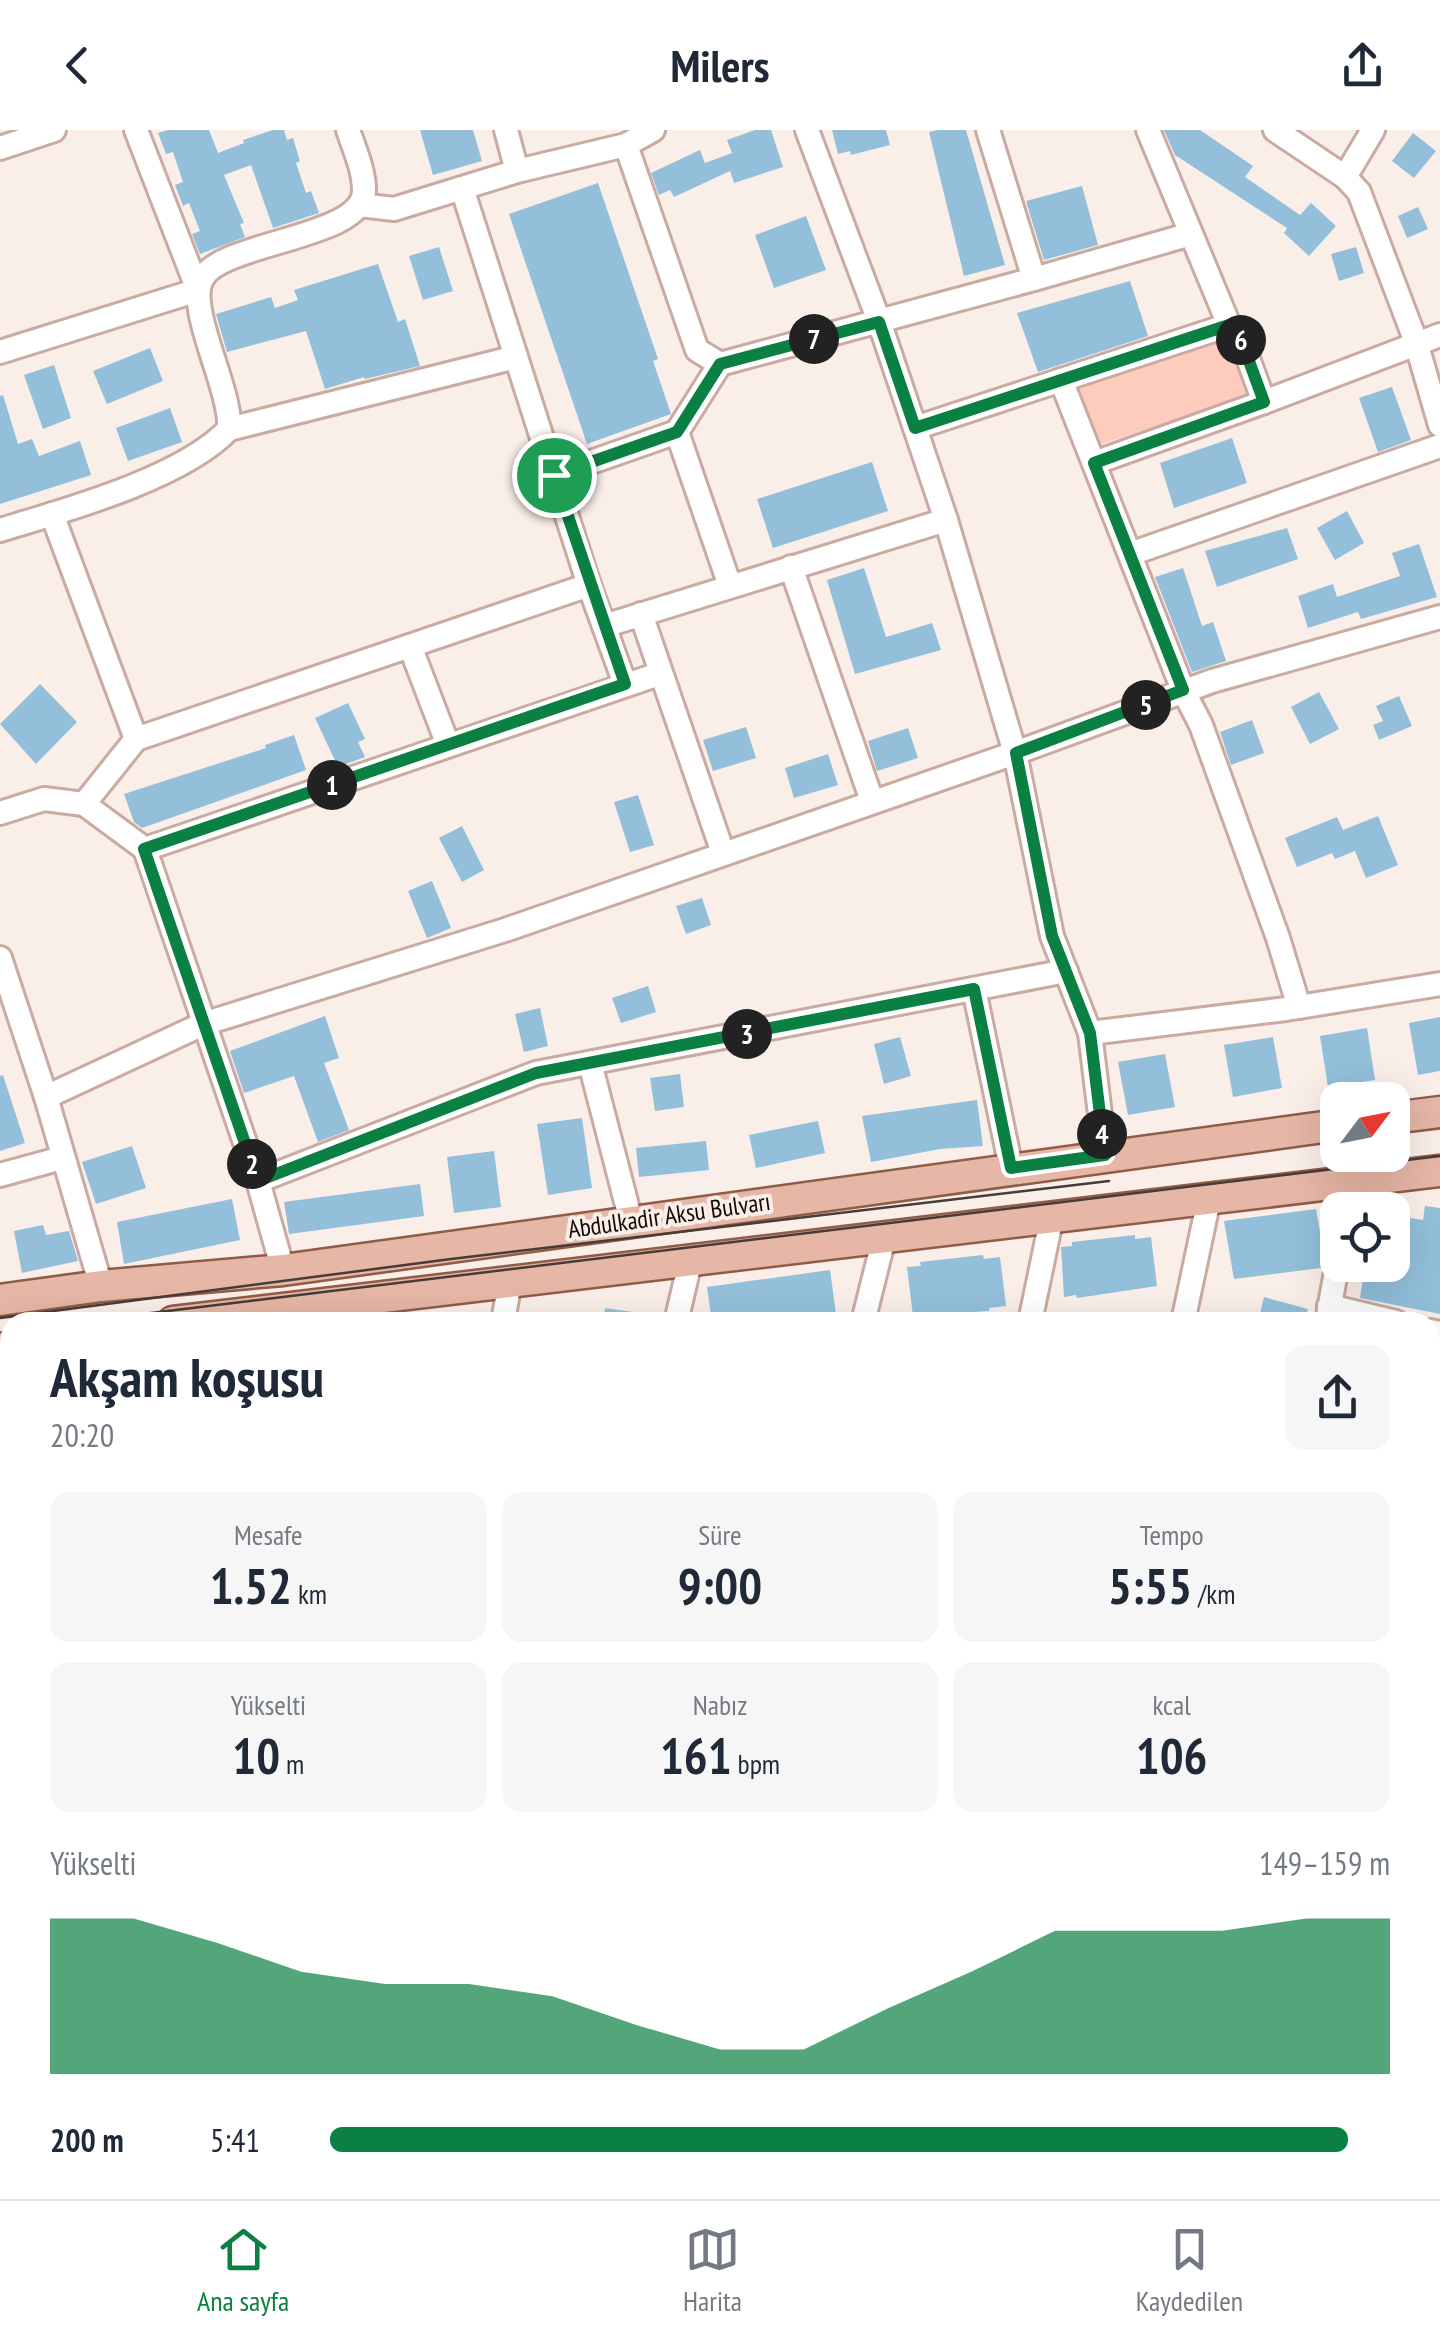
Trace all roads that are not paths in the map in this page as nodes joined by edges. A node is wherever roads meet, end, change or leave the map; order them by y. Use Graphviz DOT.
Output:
graph roads {
  1 [pos="54,130"];
  2 [pos="136,130"];
  3 [pos="348,130"];
  4 [pos="506,130"];
  5 [pos="653,130"];
  6 [pos="807,130"];
  7 [pos="988,130"];
  8 [pos="1148,130"];
  9 [pos="1275,130"];
  10 [pos="1373,130"];
  11 [pos="626,145"];
  12 [pos="0,148"];
  13 [pos="517,172"];
  14 [pos="1344,177"];
  15 [pos="462,188"];
  16 [pos="360,205"];
  17 [pos="1191,234"];
  18 [pos="1034,279"];
  19 [pos="198,290"];
  20 [pos="879,322"];
  21 [pos="1229,325"];
  22 [pos="1440,334"];
  23 [pos="1416,342"];
  24 [pos="0,352"];
  25 [pos="516,357"];
  26 [pos="720,364"];
  27 [pos="1061,380"];
  28 [pos="1264,402"];
  29 [pos="1440,425"];
  30 [pos="230,428"];
  31 [pos="915,428"];
  32 [pos="677,432"];
  33 [pos="1440,446"];
  34 [pos="1094,463"];
  35 [pos="554,475"];
  36 [pos="52,514"];
  37 [pos="946,520"];
  38 [pos="0,530"];
  39 [pos="1130,554"];
  40 [pos="791,567"];
  41 [pos="589,585"];
  42 [pos="730,586"];
  43 [pos="640,614"];
  44 [pos="1440,616"];
  45 [pos="604,626"];
  46 [pos="410,646"];
  47 [pos="659,674"];
  48 [pos="625,684"];
  49 [pos="1183,690"];
  50 [pos="136,739"];
  51 [pos="448,744"];
  52 [pos="1016,753"];
  53 [pos="872,801"];
  54 [pos="84,804"];
  55 [pos="0,814"];
  56 [pos="144,849"];
  57 [pos="723,853"];
  58 [pos="0,958"];
  59 [pos="1066,970"];
  60 [pos="1440,984"];
  61 [pos="4,987"];
  62 [pos="974,989"];
  63 [pos="1299,1006"];
  64 [pos="204,1024"];
  65 [pos="1090,1033"];
  66 [pos="590,1063"];
  67 [pos="46,1097"];
  68 [pos="1440,1112"];
  69 [pos="1410,1116"];
  70 [pos="1320,1127"];
  71 [pos="1105,1155"];
  72 [pos="62,1158"];
  73 [pos="1011,1168"];
  74 [pos="1440,1170"];
  75 [pos="0,1175"];
  76 [pos="1352,1179"];
  77 [pos="258,1181"];
  78 [pos="1349,1192"];
  79 [pos="1209,1199"];
  80 [pos="1052,1216"];
  81 [pos="631,1221"];
  82 [pos="884,1238"];
  83 [pos="691,1258"];
  84 [pos="283,1270"];
  85 [pos="510,1280"];
  86 [pos="1334,1282"];
  87 [pos="101,1286"];
  88 [pos="0,1300"];
  89 [pos="366,1310"];
  90 [pos="334,1312"];
  91 [pos="504,1312"];
  92 [pos="678,1312"];
  93 [pos="866,1312"];
  94 [pos="1032,1312"];
  95 [pos="1185,1312"];
  96 [pos="1328,1312"];
  1 -- 12 [label="street"];
  2 -- 19 [label="street"];
  3 -- 16 [label="street"];
  4 -- 13 [label="street"];
  5 -- 11 [label="street"];
  6 -- 20 [label="street"];
  7 -- 18 [label="street"];
  8 -- 17 [label="street"];
  9 -- 14 [label="street"];
  10 -- 14 [label="street"];
  11 -- 13 [label="street"];
  11 -- 26 [label="street"];
  13 -- 15 [label="street"];
  14 -- 23 [label="street"];
  15 -- 16 [label="street"];
  15 -- 25 [label="street"];
  16 -- 19 [label="street"];
  17 -- 18 [label="street"];
  17 -- 21 [label="street"];
  18 -- 20 [label="street"];
  19 -- 24 [label="street"];
  19 -- 30 [label="street"];
  20 -- 26 [label="street"];
  20 -- 31 [label="street"];
  21 -- 27 [label="street"];
  21 -- 28 [label="street"];
  22 -- 23 [label="street"];
  23 -- 28 [label="street"];
  23 -- 29 [label="street"];
  25 -- 30 [label="street"];
  25 -- 35 [label="street"];
  26 -- 32 [label="street"];
  27 -- 31 [label="street"];
  27 -- 34 [label="street"];
  28 -- 34 [label="street"];
  30 -- 36 [label="street"];
  31 -- 37 [label="street"];
  32 -- 35 [label="street"];
  32 -- 42 [label="street"];
  33 -- 39 [label="street"];
  34 -- 39 [label="street"];
  35 -- 41 [label="street"];
  36 -- 38 [label="street"];
  36 -- 50 [label="street"];
  37 -- 40 [label="street"];
  37 -- 52 [label="street"];
  39 -- 49 [label="street"];
  40 -- 42 [label="street"];
  40 -- 53 [label="street"];
  41 -- 45 [label="street"];
  41 -- 46 [label="street"];
  42 -- 43 [label="street"];
  43 -- 45 [label="street"];
  43 -- 47 [label="street"];
  44 -- 49 [label="street"];
  45 -- 48 [label="street"];
  46 -- 50 [label="street"];
  46 -- 51 [label="street"];
  47 -- 48 [label="street"];
  47 -- 57 [label="street"];
  48 -- 51 [label="street"];
  49 -- 52 [label="street"];
  49 -- 63 [label="street"];
  50 -- 54 [label="street"];
  51 -- 56 [label="street"];
  52 -- 53 [label="street"];
  52 -- 59 [label="street"];
  53 -- 57 [label="street"];
  54 -- 55 [label="street"];
  54 -- 56 [label="street"];
  56 -- 64 [label="street"];
  57 -- 64 [label="street"];
  58 -- 61 [label="street"];
  59 -- 62 [label="street"];
  59 -- 65 [label="street"];
  60 -- 63 [label="street"];
  61 -- 67 [label="street"];
  62 -- 66 [label="street"];
  62 -- 73 [label="street"];
  63 -- 65 [label="street"];
  64 -- 67 [label="street"];
  64 -- 77 [label="street"];
  65 -- 71 [label="street"];
  66 -- 77 [label="street"];
  66 -- 81 [label="street"];
  67 -- 72 [label="street"];
  68 -- 69 [label="main road"];
  70 -- 71 [label="main road, Abdulkadir Aksu Bulvarı"];
  71 -- 73 [label="main road, Abdulkadir Aksu Bulvarı"];
  72 -- 75 [label="street"];
  72 -- 87 [label="street"];
  73 -- 81 [label="main road, Abdulkadir Aksu Bulvarı"];
  74 -- 76 [label="main road"];
  76 -- 78 [label="street"];
  76 -- 79 [label="main road"];
  77 -- 84 [label="street"];
  79 -- 80 [label="main road"];
  79 -- 95 [label="street"];
  80 -- 82 [label="main road"];
  80 -- 94 [label="street"];
  81 -- 84 [label="main road, Abdulkadir Aksu Bulvarı"];
  82 -- 83 [label="main road"];
  82 -- 93 [label="street"];
  83 -- 85 [label="main road"];
  83 -- 92 [label="street"];
  84 -- 87 [label="main road, Abdulkadir Aksu Bulvarı"];
  85 -- 89 [label="main road"];
  85 -- 91 [label="street"];
  86 -- 96 [label="street"];
  87 -- 88 [label="main road, Abdulkadir Aksu Bulvarı"];
  89 -- 90 [label="main road"];
}
